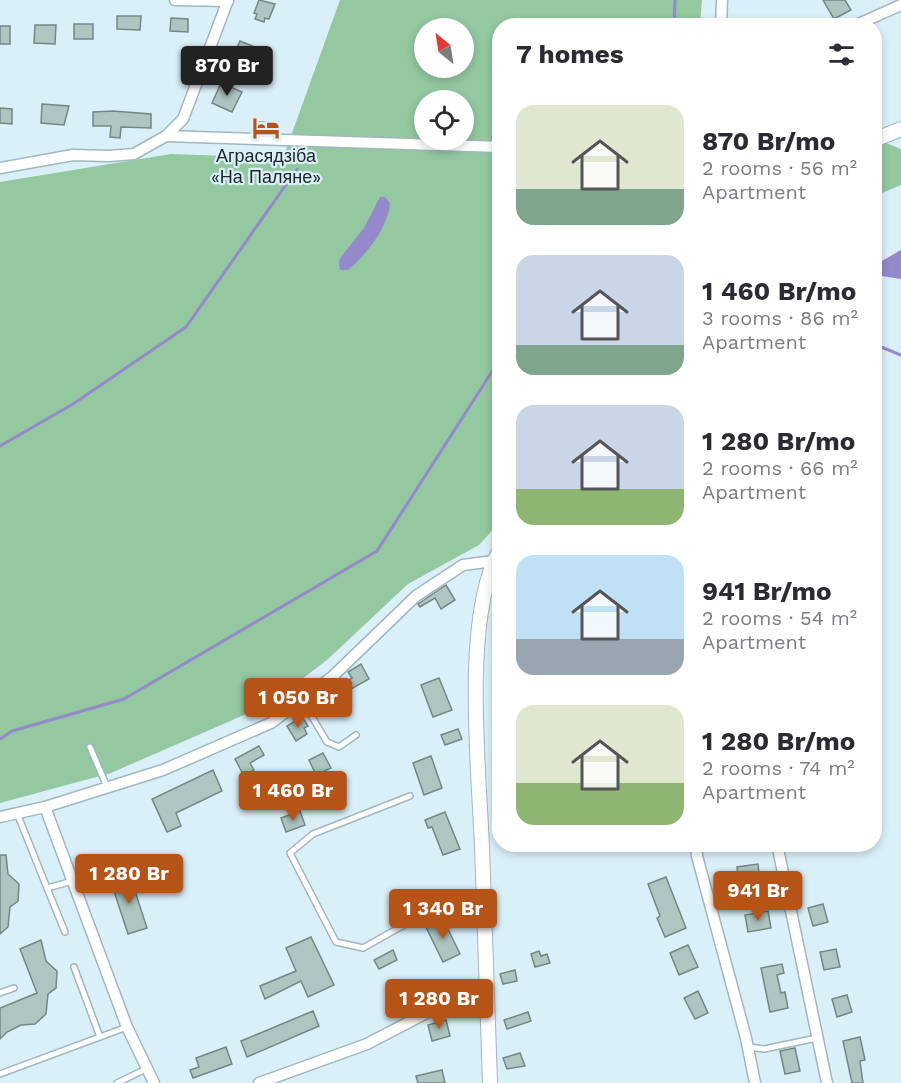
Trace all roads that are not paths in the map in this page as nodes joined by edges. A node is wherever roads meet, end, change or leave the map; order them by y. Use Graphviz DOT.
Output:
graph roads {
  1 [pos="175,0"];
  2 [pos="228,0"];
  3 [pos="722,0"];
  4 [pos="901,5"];
  5 [pos="721,18"];
  6 [pos="872,18"];
  7 [pos="901,129"];
  8 [pos="166,136"];
  9 [pos="882,137"];
  10 [pos="492,147"];
  11 [pos="0,168"];
  12 [pos="492,557"];
  13 [pos="492,570"];
  14 [pos="302,700"];
  15 [pos="356,735"];
  16 [pos="90,747"];
  17 [pos="108,789"];
  18 [pos="410,796"];
  19 [pos="45,807"];
  20 [pos="17,813"];
  21 [pos="0,817"];
  22 [pos="697,852"];
  23 [pos="779,852"];
  24 [pos="73,881"];
  25 [pos="47,888"];
  26 [pos="484,901"];
  27 [pos="64,932"];
  28 [pos="74,967"];
  29 [pos="14,988"];
  30 [pos="0,993"];
  31 [pos="486,993"];
  32 [pos="127,1027"];
  33 [pos="100,1037"];
  34 [pos="817,1038"];
  35 [pos="748,1046"];
  36 [pos="148,1068"];
  37 [pos="0,1074"];
  38 [pos="117,1083"];
  39 [pos="154,1083"];
  40 [pos="259,1083"];
  41 [pos="490,1083"];
  42 [pos="755,1083"];
  43 [pos="827,1083"];
  1 -- 2 [label="street"];
  2 -- 8 [label="street"];
  3 -- 5 [label="street"];
  4 -- 6 [label="street"];
  7 -- 9 [label="street"];
  8 -- 10 [label="street"];
  8 -- 11 [label="street"];
  12 -- 14 [label="street"];
  13 -- 26 [label="street"];
  14 -- 15 [label="lane"];
  14 -- 17 [label="street"];
  16 -- 17 [label="lane"];
  17 -- 19 [label="street"];
  18 -- 26 [label="lane"];
  19 -- 20 [label="street"];
  19 -- 24 [label="street"];
  20 -- 21 [label="street"];
  20 -- 25 [label="lane"];
  22 -- 35 [label="street"];
  23 -- 34 [label="street"];
  24 -- 25 [label="lane"];
  24 -- 32 [label="street"];
  25 -- 27 [label="lane"];
  26 -- 31 [label="street"];
  28 -- 33 [label="lane"];
  29 -- 30 [label="lane"];
  31 -- 40 [label="street"];
  31 -- 41 [label="street"];
  32 -- 33 [label="lane"];
  32 -- 36 [label="street"];
  33 -- 37 [label="lane"];
  34 -- 35 [label="lane"];
  34 -- 43 [label="street"];
  35 -- 42 [label="street"];
  36 -- 38 [label="lane"];
  36 -- 39 [label="street"];
}
